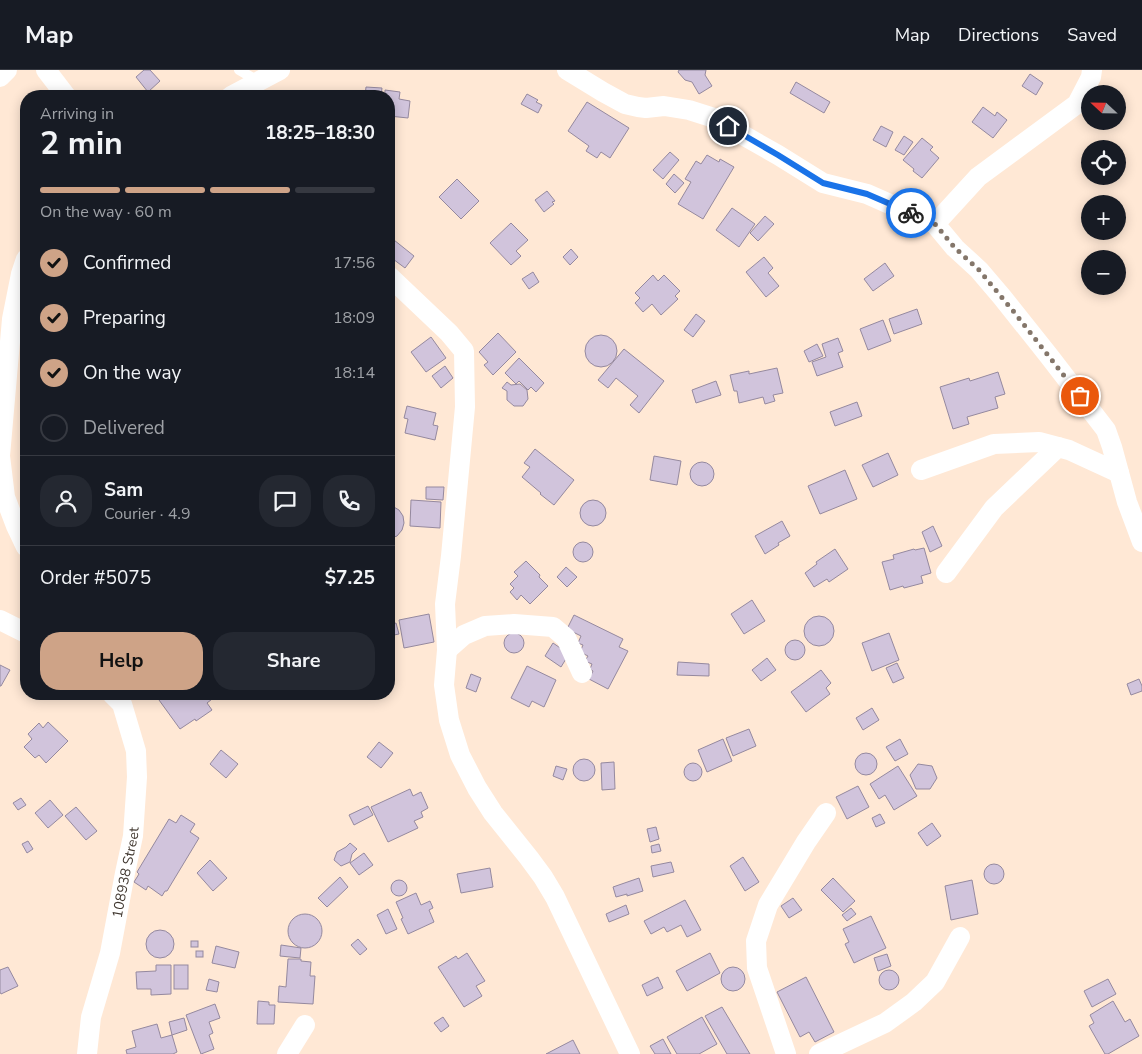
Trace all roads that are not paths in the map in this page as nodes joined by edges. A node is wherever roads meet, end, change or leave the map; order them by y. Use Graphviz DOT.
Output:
graph roads {
  1 [pos="7,70"];
  2 [pos="46,70"];
  3 [pos="239,70"];
  4 [pos="280,70"];
  5 [pos="567,70"];
  6 [pos="1092,70"];
  7 [pos="0,77"];
  8 [pos="258,82"];
  9 [pos="61,90"];
  10 [pos="243,90"];
  11 [pos="935,224"];
  12 [pos="20,279"];
  13 [pos="395,282"];
  14 [pos="2,409"];
  15 [pos="1058,447"];
  16 [pos="921,470"];
  17 [pos="1119,473"];
  18 [pos="20,534"];
  19 [pos="1142,542"];
  20 [pos="946,574"];
  21 [pos="0,620"];
  22 [pos="20,630"];
  23 [pos="447,650"];
  24 [pos="582,672"];
  25 [pos="118,700"];
  26 [pos="826,813"];
  27 [pos="960,937"];
  28 [pos="305,1025"];
  29 [pos="88,1054"];
  30 [pos="286,1054"];
  31 [pos="630,1054"];
  32 [pos="786,1054"];
  33 [pos="819,1054"];
  1 -- 7 [label="street"];
  2 -- 9 [label="street"];
  3 -- 8 [label="lane"];
  4 -- 8 [label="street"];
  5 -- 11 [label="street"];
  6 -- 11 [label="street"];
  8 -- 10 [label="street"];
  11 -- 17 [label="street"];
  12 -- 14 [label="street"];
  13 -- 23 [label="street"];
  14 -- 18 [label="street"];
  15 -- 16 [label="street"];
  15 -- 17 [label="street"];
  15 -- 20 [label="street"];
  17 -- 19 [label="street"];
  21 -- 22 [label="street"];
  23 -- 24 [label="street"];
  23 -- 31 [label="street"];
  25 -- 29 [label="street, 108938 Street"];
  26 -- 32 [label="street"];
  27 -- 33 [label="street"];
  28 -- 30 [label="street"];
}
